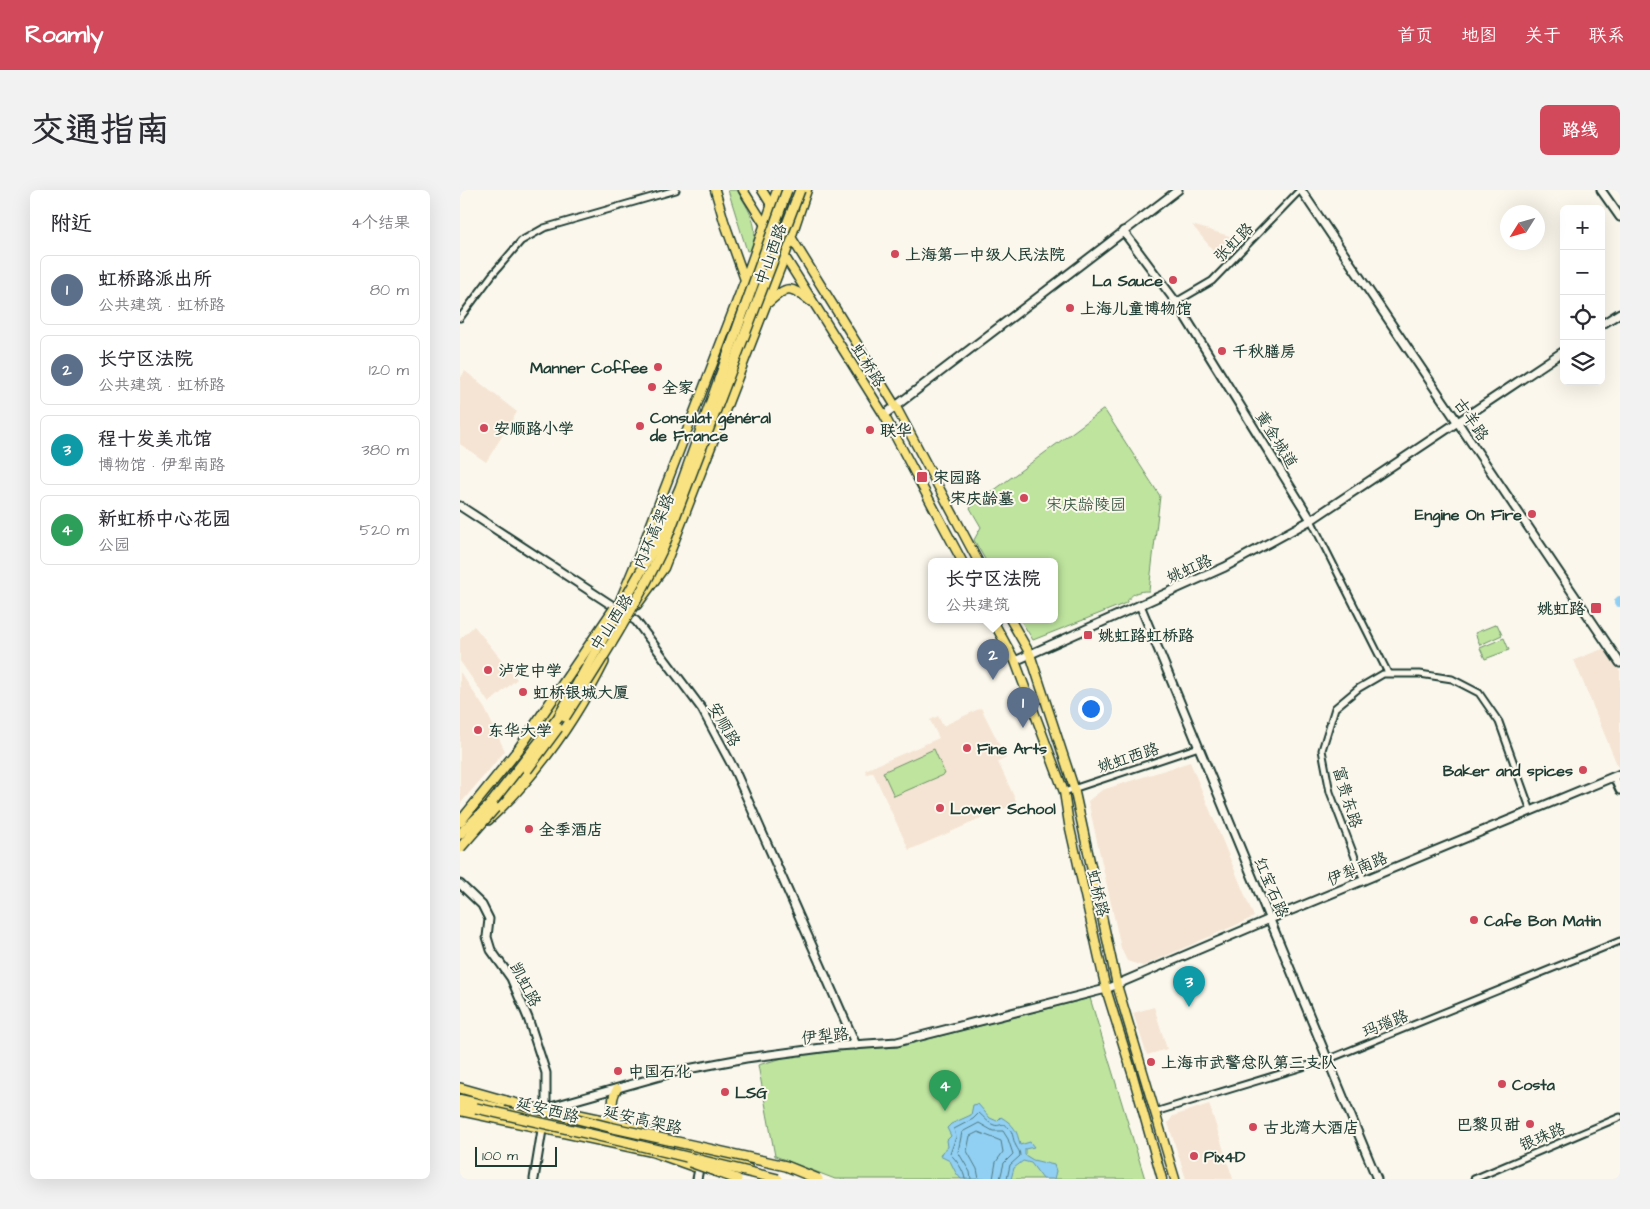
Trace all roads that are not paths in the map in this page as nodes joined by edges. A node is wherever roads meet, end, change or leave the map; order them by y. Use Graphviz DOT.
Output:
graph roads {
  1 [pos="676,190"];
  2 [pos="715,190"];
  3 [pos="743,190"];
  4 [pos="762,190"];
  5 [pos="771,190"];
  6 [pos="777,190"];
  7 [pos="786,190"];
  8 [pos="800,190"];
  9 [pos="807,190"];
  10 [pos="1178,190"];
  11 [pos="1300,190"];
  12 [pos="1602,190"];
  13 [pos="772,205"];
  14 [pos="1620,217"];
  15 [pos="764,226"];
  16 [pos="1123,231"];
  17 [pos="791,237"];
  18 [pos="785,256"];
  19 [pos="745,280"];
  20 [pos="1176,302"];
  21 [pos="766,304"];
  22 [pos="815,305"];
  23 [pos="1620,313"];
  24 [pos="460,318"];
  25 [pos="1605,323"];
  26 [pos="1560,354"];
  27 [pos="896,407"];
  28 [pos="884,415"];
  29 [pos="1457,422"];
  30 [pos="460,506"];
  31 [pos="1310,520"];
  32 [pos="654,548"];
  33 [pos="960,558"];
  34 [pos="976,558"];
  35 [pos="1140,605"];
  36 [pos="617,608"];
  37 [pos="629,616"];
  38 [pos="994,623"];
  39 [pos="1012,623"];
  40 [pos="614,642"];
  41 [pos="1030,654"];
  42 [pos="1015,661"];
  43 [pos="1620,662"];
  44 [pos="1388,673"];
  45 [pos="561,723"];
  46 [pos="1199,747"];
  47 [pos="1617,776"];
  48 [pos="1074,788"];
  49 [pos="1620,790"];
  50 [pos="1064,792"];
  51 [pos="1531,811"];
  52 [pos="460,823"];
  53 [pos="460,834"];
  54 [pos="460,845"];
  55 [pos="1364,880"];
  56 [pos="460,884"];
  57 [pos="1270,918"];
  58 [pos="1620,941"];
  59 [pos="1117,985"];
  60 [pos="1106,989"];
  61 [pos="856,1045"];
  62 [pos="1328,1059"];
  63 [pos="460,1089"];
  64 [pos="617,1089"];
  65 [pos="460,1101"];
  66 [pos="547,1108"];
  67 [pos="460,1111"];
  68 [pos="1155,1112"];
  69 [pos="1620,1117"];
  70 [pos="543,1123"];
  71 [pos="624,1125"];
  72 [pos="655,1149"];
  73 [pos="701,1159"];
  74 [pos="534,1179"];
  75 [pos="697,1179"];
  76 [pos="724,1179"];
  77 [pos="737,1179"];
  78 [pos="744,1179"];
  79 [pos="772,1179"];
  80 [pos="778,1179"];
  81 [pos="818,1179"];
  82 [pos="1162,1179"];
  83 [pos="1175,1179"];
  84 [pos="1377,1179"];
  85 [pos="1474,1179"];
  1 -- 24 [label="street"];
  2 -- 19 [label="main road"];
  3 -- 15 [label="main road, 虹桥路"];
  4 -- 5 [label="main road"];
  4 -- 13 [label="main road, 虹桥路"];
  6 -- 13 [label="main road, 中山西路"];
  7 -- 32 [label="highway, 内环高架路, bridge"];
  8 -- 40 [label="highway, 内环高架路, bridge"];
  9 -- 17 [label="main road, 中山西路"];
  10 -- 16 [label="street"];
  11 -- 20 [label="street, 张虹路"];
  11 -- 29 [label="street, 古羊路"];
  12 -- 14 [label="street"];
  13 -- 15 [label="main road, 中山西路"];
  13 -- 17 [label="main road, 虹桥路"];
  15 -- 18 [label="main road, 虹桥路"];
  15 -- 19 [label="main road, 中山西路"];
  16 -- 20 [label="street, 黄金城道"];
  16 -- 27 [label="street"];
  17 -- 18 [label="main road, 中山西路"];
  17 -- 27 [label="main road, 虹桥路"];
  18 -- 21 [label="main road, 中山西路"];
  18 -- 22 [label="main road, 虹桥路"];
  19 -- 36 [label="main road, 中山西路"];
  20 -- 31 [label="street, 黄金城道"];
  21 -- 22 [label="main road"];
  21 -- 37 [label="main road, 中山西路"];
  22 -- 28 [label="main road, 虹桥路"];
  23 -- 25 [label="street"];
  26 -- 29 [label="street, 姚虹路"];
  27 -- 28 [label="street"];
  27 -- 34 [label="main road, 虹桥路"];
  28 -- 33 [label="main road, 虹桥路"];
  29 -- 31 [label="street, 姚虹路"];
  29 -- 43 [label="street, 古羊路"];
  30 -- 36 [label="street, 安顺路"];
  31 -- 35 [label="street, 姚虹路"];
  31 -- 44 [label="street, 黄金城道"];
  32 -- 52 [label="highway, bridge"];
  32 -- 53 [label="highway, 内环高架路, bridge"];
  35 -- 41 [label="street, 姚虹路"];
  35 -- 46 [label="street, 红宝石路"];
  36 -- 37 [label="street, 安顺路"];
  36 -- 52 [label="main road, 中山西路"];
  37 -- 45 [label="main road, 中山西路"];
  37 -- 61 [label="street, 安顺路"];
  38 -- 42 [label="main road, 虹桥路"];
  39 -- 41 [label="main road, 虹桥路"];
  40 -- 45 [label="highway, 内环高架路, bridge"];
  40 -- 54 [label="highway, bridge"];
  41 -- 42 [label="street, 姚虹路"];
  41 -- 48 [label="main road, 虹桥路"];
  42 -- 50 [label="main road, 虹桥路"];
  44 -- 51 [label="street, 富贵东路"];
  44 -- 55 [label="street, 富贵东路"];
  45 -- 54 [label="main road, 中山西路"];
  45 -- 54 [label="highway, 内环高架路, bridge"];
  46 -- 48 [label="street, 姚虹西路"];
  46 -- 57 [label="street, 红宝石路"];
  47 -- 49 [label="street"];
  47 -- 51 [label="street, 伊犁南路"];
  48 -- 50 [label="street, 姚虹西路"];
  48 -- 59 [label="main road, 虹桥路"];
  50 -- 60 [label="main road, 虹桥路"];
  51 -- 55 [label="street, 伊犁南路"];
  55 -- 57 [label="street, 伊犁南路"];
  56 -- 66 [label="street, 凯虹路"];
  57 -- 59 [label="street, 伊犁南路"];
  57 -- 62 [label="street, 红宝石路"];
  58 -- 62 [label="street, 玛瑙路"];
  59 -- 60 [label="street, 伊犁南路"];
  59 -- 68 [label="main road, 虹桥路"];
  60 -- 61 [label="street, 伊犁路"];
  60 -- 82 [label="main road, 虹桥路"];
  61 -- 64 [label="street, 伊犁路"];
  62 -- 68 [label="street, 玛瑙路"];
  62 -- 84 [label="street, 红宝石路"];
  63 -- 66 [label="main road, 延安西路"];
  63 -- 81 [label="highway, 延安高架路, bridge"];
  64 -- 66 [label="street, 伊犁路"];
  64 -- 71 [label="main road"];
  65 -- 70 [label="main road, 延安西路"];
  65 -- 72 [label="highway, 延安高架路, bridge"];
  66 -- 70 [label="street, 凯虹路"];
  66 -- 71 [label="main road, 延安西路"];
  67 -- 70 [label="main road, 延安西路"];
  68 -- 83 [label="main road, 虹桥路"];
  69 -- 85 [label="street, 银珠路"];
  70 -- 73 [label="main road, 延安西路"];
  70 -- 74 [label="street, 凯虹路"];
  71 -- 73 [label="main road, 延安西路"];
  72 -- 77 [label="highway, bridge"];
  72 -- 80 [label="highway, 延安高架路, bridge"];
  73 -- 75 [label="street"];
  73 -- 76 [label="main road, 延安西路"];
  73 -- 78 [label="main road, 延安西路"];
  73 -- 79 [label="main road"];
}
